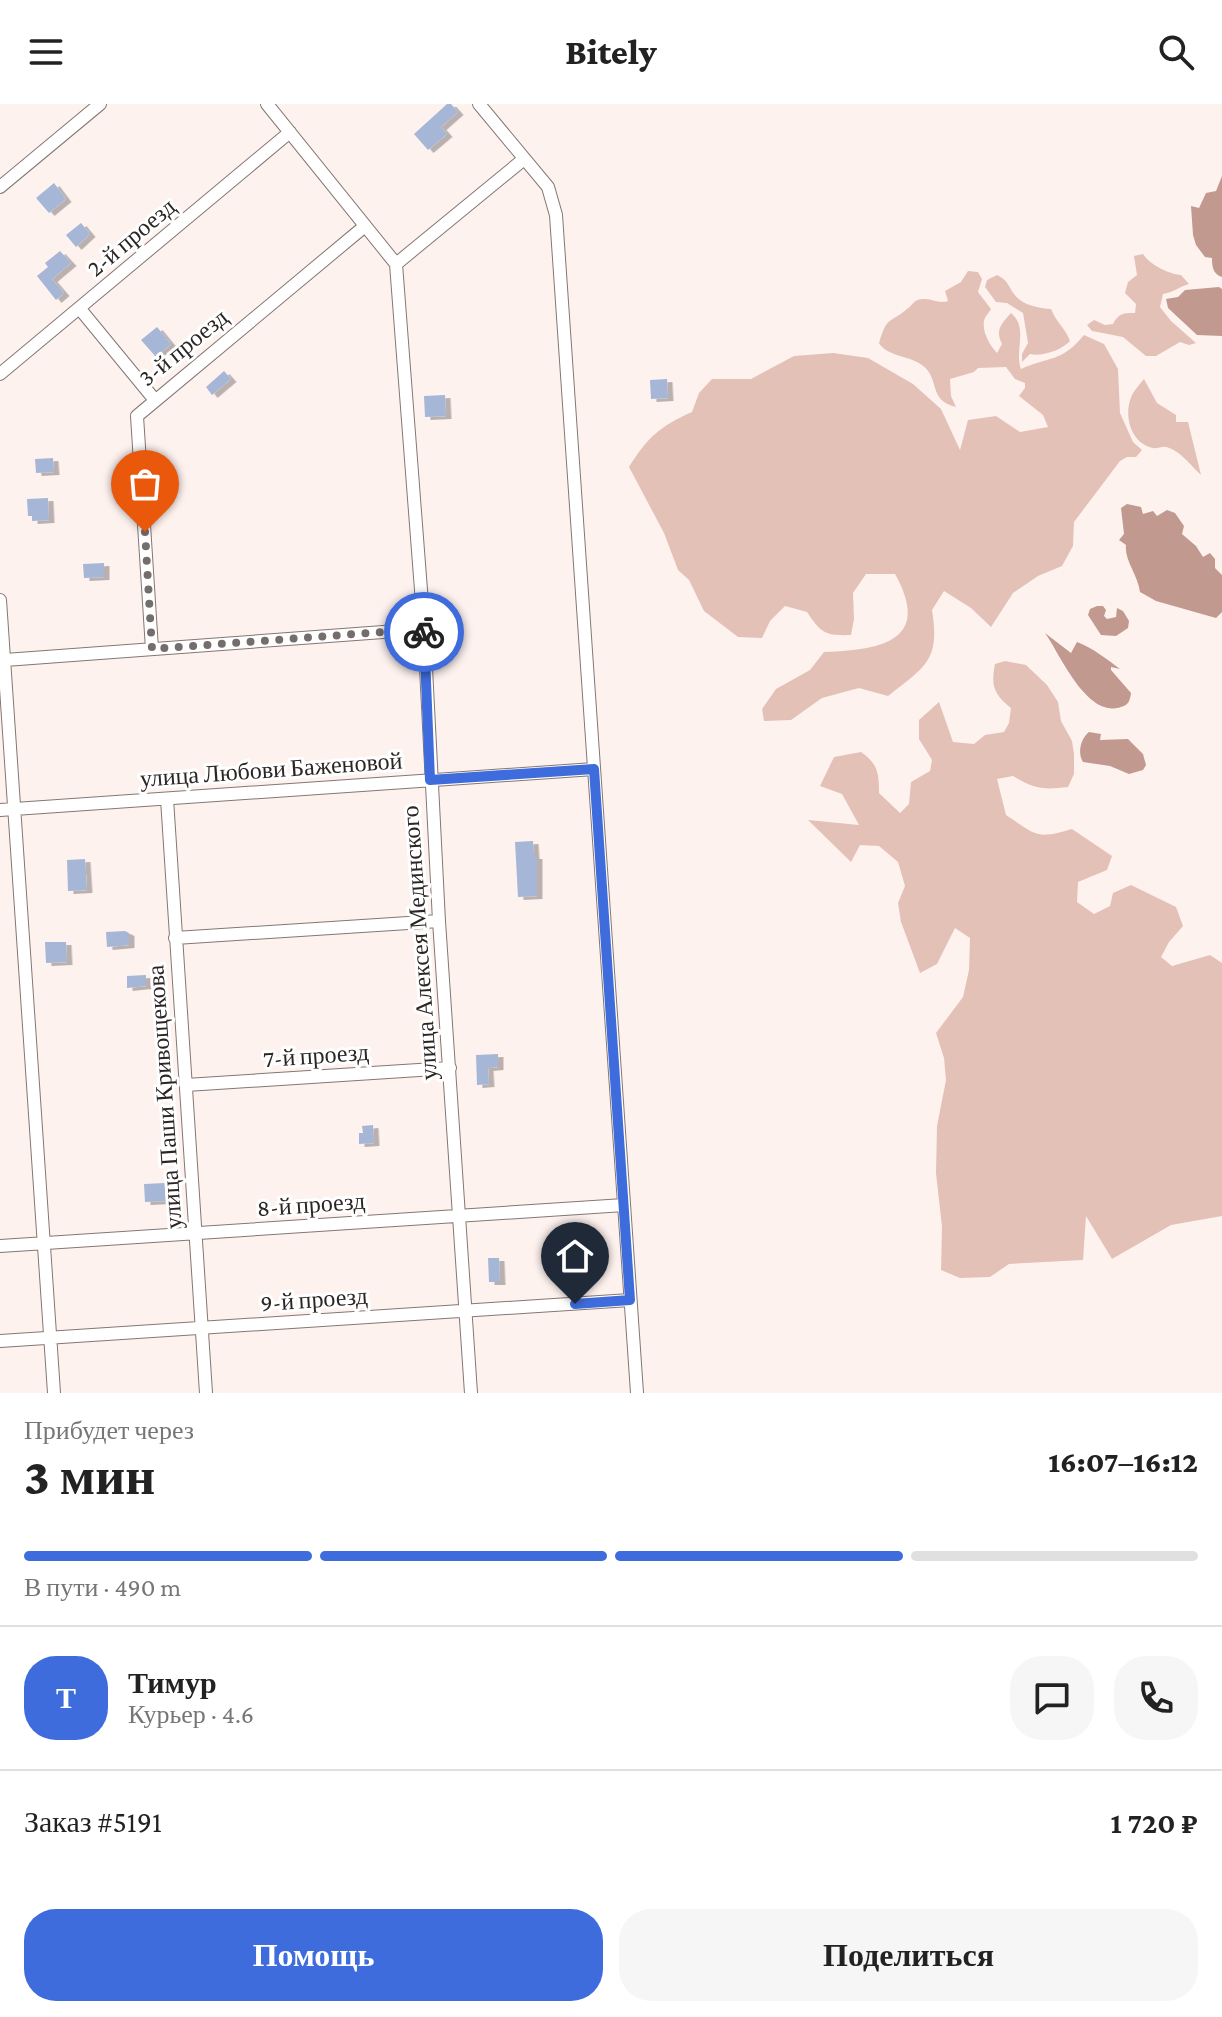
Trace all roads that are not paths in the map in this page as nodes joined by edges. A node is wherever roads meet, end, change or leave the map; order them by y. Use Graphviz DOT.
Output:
graph roads {
  1 [pos="100,104"];
  2 [pos="267,104"];
  3 [pos="479,104"];
  4 [pos="290,132"];
  5 [pos="524,159"];
  6 [pos="0,187"];
  7 [pos="365,226"];
  8 [pos="396,264"];
  9 [pos="80,309"];
  10 [pos="0,374"];
  11 [pos="154,399"];
  12 [pos="0,600"];
  13 [pos="424,629"];
  14 [pos="152,649"];
  15 [pos="5,660"];
  16 [pos="594,769"];
  17 [pos="430,780"];
  18 [pos="167,799"];
  19 [pos="6,810"];
  20 [pos="439,921"];
  21 [pos="175,938"];
  22 [pos="450,1068"];
  23 [pos="186,1085"];
  24 [pos="624,1205"];
  25 [pos="459,1216"];
  26 [pos="196,1233"];
  27 [pos="43,1243"];
  28 [pos="0,1246"];
  29 [pos="630,1300"];
  30 [pos="465,1311"];
  31 [pos="202,1328"];
  32 [pos="50,1338"];
  33 [pos="0,1341"];
  34 [pos="54,1393"];
  35 [pos="206,1393"];
  36 [pos="471,1393"];
  37 [pos="637,1393"];
  1 -- 6 [label="street"];
  2 -- 4 [label="street"];
  3 -- 5 [label="street"];
  4 -- 7 [label="street"];
  4 -- 9 [label="street, 2-й проезд"];
  5 -- 8 [label="street"];
  5 -- 16 [label="street"];
  7 -- 8 [label="street"];
  7 -- 11 [label="street, 3-й проезд"];
  8 -- 13 [label="street, улица Алексея Мединского"];
  9 -- 10 [label="street, 2-й проезд"];
  9 -- 11 [label="street"];
  11 -- 14 [label="street, 3-й проезд"];
  12 -- 15 [label="street"];
  13 -- 14 [label="street"];
  13 -- 17 [label="street, улица Алексея Мединского"];
  14 -- 15 [label="street"];
  15 -- 19 [label="street"];
  16 -- 17 [label="street, улица Любови Баженовой"];
  16 -- 24 [label="street"];
  17 -- 18 [label="street, улица Любови Баженовой"];
  17 -- 20 [label="street, улица Алексея Мединского"];
  18 -- 19 [label="street, улица Любови Баженовой"];
  18 -- 21 [label="street, улица Паши Кривощекова"];
  19 -- 27 [label="street"];
  20 -- 21 [label="street"];
  20 -- 22 [label="street, улица Алексея Мединского"];
  21 -- 23 [label="street, улица Паши Кривощекова"];
  22 -- 23 [label="street, 7-й проезд"];
  22 -- 25 [label="street, улица Алексея Мединского"];
  23 -- 26 [label="street, улица Паши Кривощекова"];
  24 -- 25 [label="street, 8-й проезд"];
  24 -- 29 [label="street"];
  25 -- 26 [label="street, 8-й проезд"];
  25 -- 30 [label="street, улица Алексея Мединского"];
  26 -- 27 [label="street, 8-й проезд"];
  26 -- 31 [label="street, улица Паши Кривощекова"];
  27 -- 28 [label="street, 8-й проезд"];
  27 -- 32 [label="street"];
  29 -- 30 [label="street, 9-й проезд"];
  29 -- 37 [label="street"];
  30 -- 31 [label="street, 9-й проезд"];
  30 -- 36 [label="street, улица Алексея Мединского"];
  31 -- 32 [label="street, 9-й проезд"];
  31 -- 35 [label="street, улица Паши Кривощекова"];
  32 -- 33 [label="street, 9-й проезд"];
  32 -- 34 [label="street"];
}
